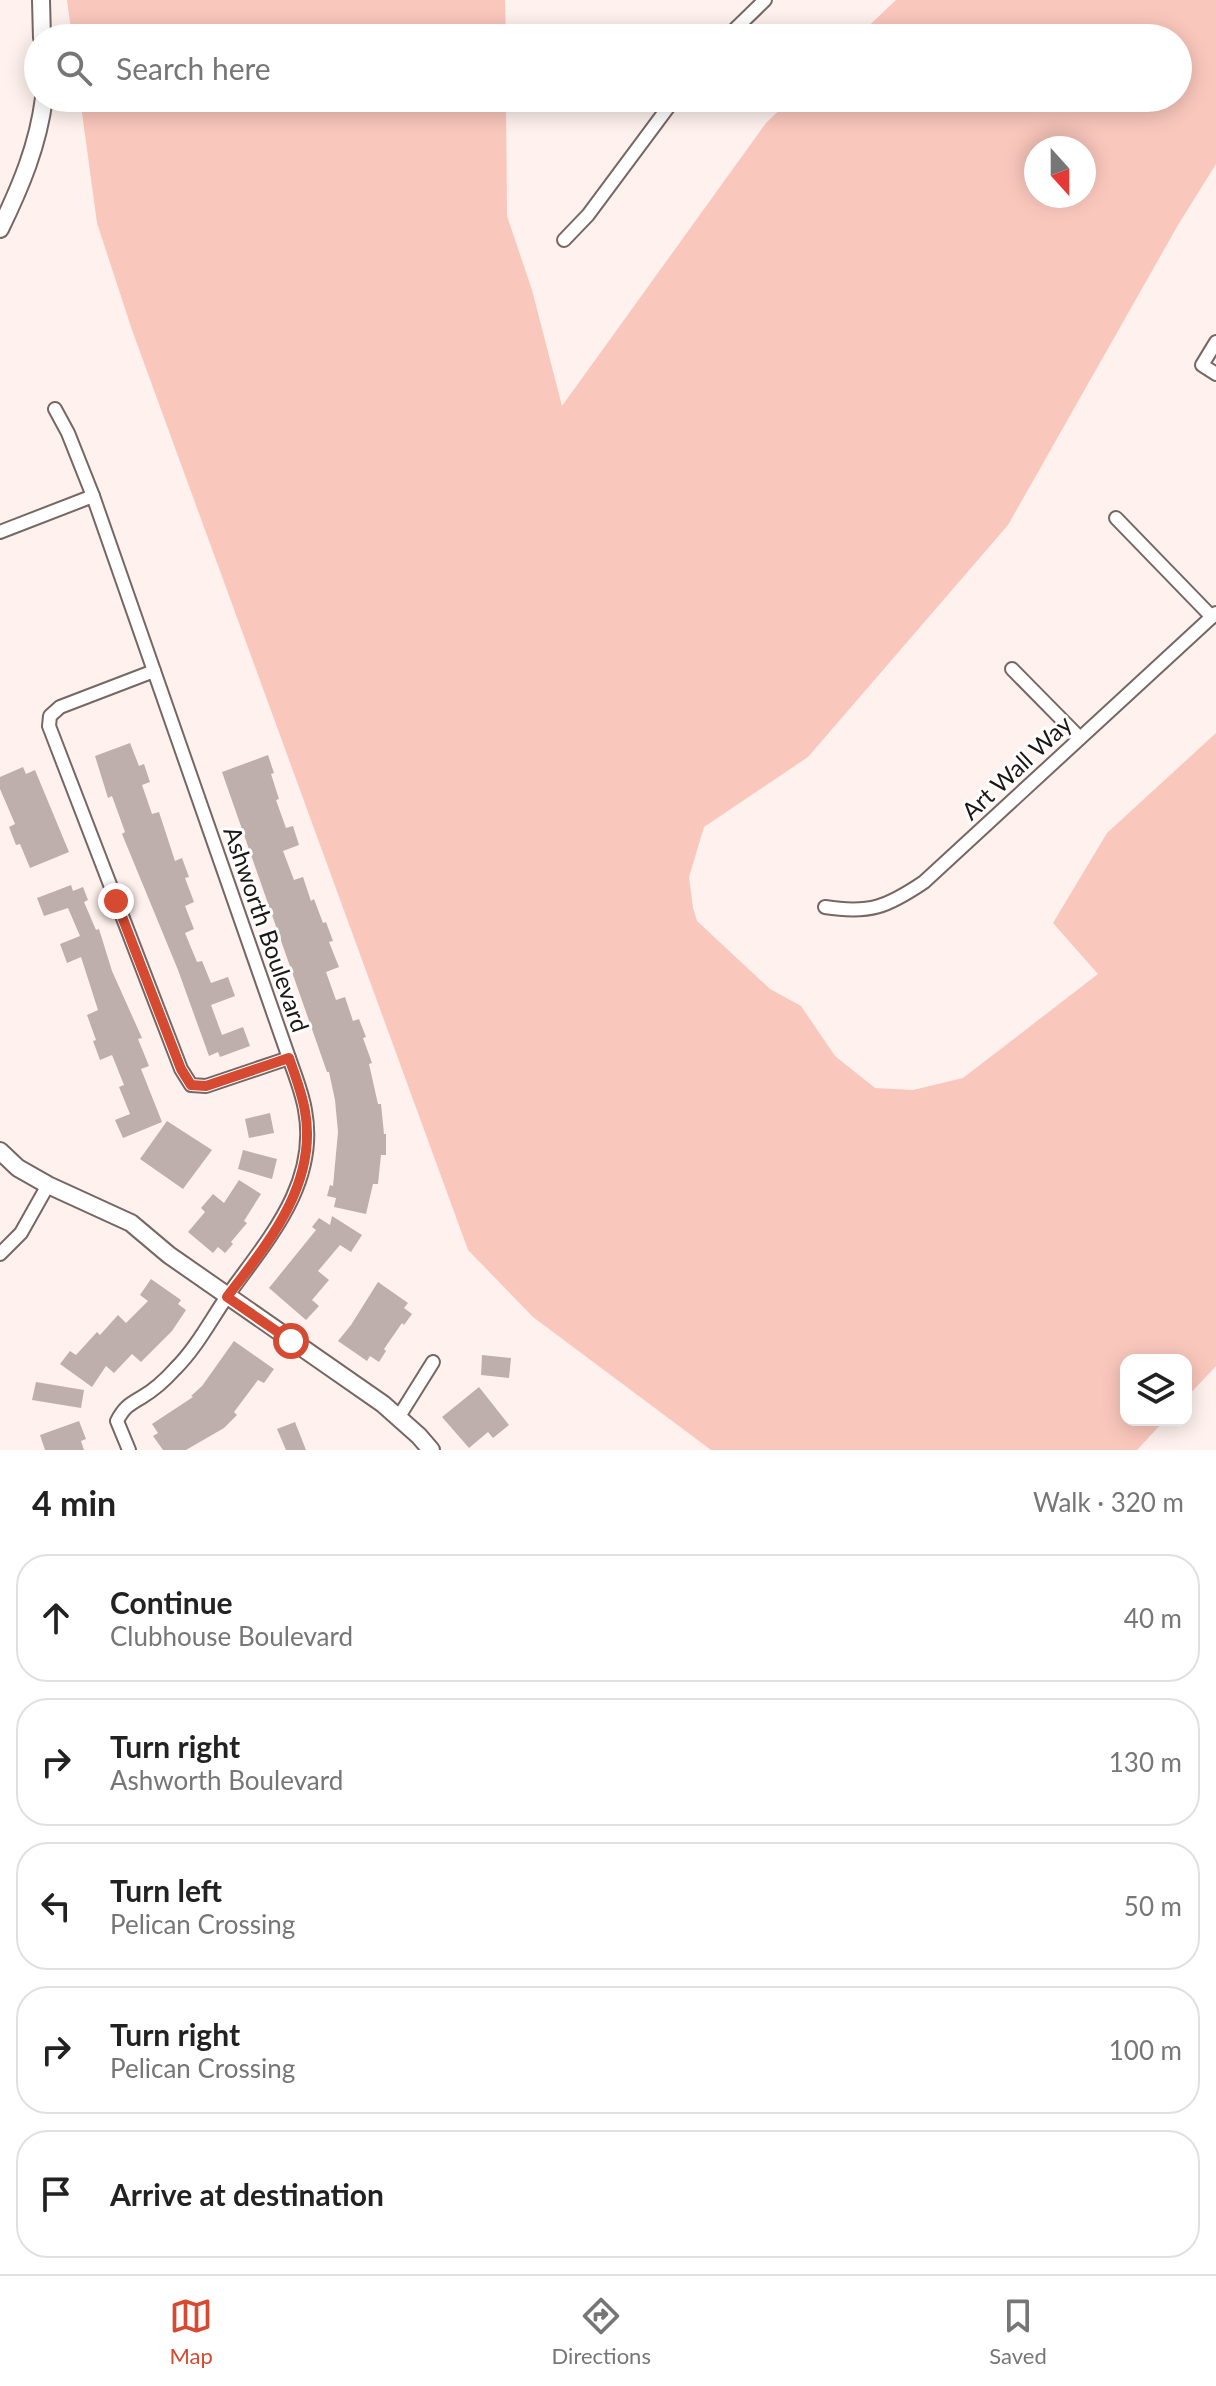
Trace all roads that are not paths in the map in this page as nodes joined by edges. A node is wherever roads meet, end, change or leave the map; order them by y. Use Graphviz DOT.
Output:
graph roads {
  1 [pos="41,0"];
  2 [pos="757,3"];
  3 [pos="42,24"];
  4 [pos="738,24"];
  5 [pos="42,112"];
  6 [pos="665,112"];
  7 [pos="0,229"];
  8 [pos="564,240"];
  9 [pos="1216,342"];
  10 [pos="1216,374"];
  11 [pos="55,409"];
  12 [pos="93,496"];
  13 [pos="1116,518"];
  14 [pos="0,532"];
  15 [pos="1214,615"];
  16 [pos="1012,669"];
  17 [pos="154,671"];
  18 [pos="1080,738"];
  19 [pos="825,907"];
  20 [pos="289,1058"];
  21 [pos="0,1151"];
  22 [pos="48,1185"];
  23 [pos="0,1254"];
  24 [pos="227,1297"];
  25 [pos="433,1362"];
  26 [pos="398,1418"];
  27 [pos="129,1450"];
  28 [pos="431,1450"];
  1 -- 3 [label="street"];
  2 -- 4 [label="street"];
  5 -- 7 [label="street"];
  6 -- 8 [label="street"];
  9 -- 10 [label="street"];
  11 -- 12 [label="street, Ashworth Boulevard"];
  12 -- 14 [label="street"];
  12 -- 17 [label="street, Ashworth Boulevard"];
  13 -- 15 [label="street"];
  15 -- 18 [label="street, Art Wall Way"];
  16 -- 18 [label="street"];
  17 -- 20 [label="street, Ashworth Boulevard"];
  17 -- 20 [label="street"];
  18 -- 19 [label="street, Art Wall Way"];
  20 -- 24 [label="street, Ashworth Boulevard"];
  21 -- 22 [label="street"];
  22 -- 23 [label="street"];
  22 -- 24 [label="street"];
  24 -- 26 [label="street"];
  24 -- 27 [label="street, Ashworth Boulevard"];
  25 -- 26 [label="street"];
  26 -- 28 [label="street"];
}
